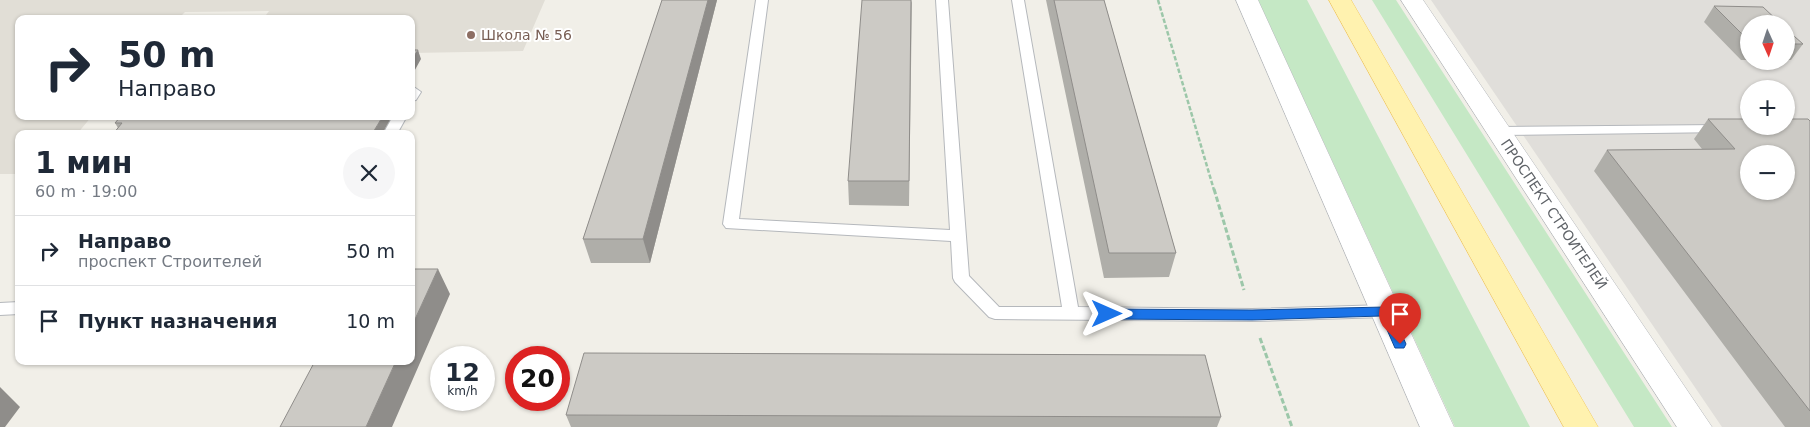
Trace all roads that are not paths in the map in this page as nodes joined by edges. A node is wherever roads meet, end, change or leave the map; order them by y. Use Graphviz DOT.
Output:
graph roads {
  1 [pos="762,0"];
  2 [pos="942,0"];
  3 [pos="1018,0"];
  4 [pos="1247,0"];
  5 [pos="1340,0"];
  6 [pos="1412,0"];
  7 [pos="1732,128"];
  8 [pos="1499,131"];
  9 [pos="958,236"];
  10 [pos="15,308"];
  11 [pos="0,309"];
  12 [pos="1385,312"];
  13 [pos="1071,314"];
  14 [pos="1437,427"];
  15 [pos="1581,427"];
  16 [pos="1695,427"];
  1 -- 9 [label="lane"];
  2 -- 9 [label="lane"];
  3 -- 13 [label="lane"];
  4 -- 12 [label="street"];
  5 -- 15 [label="main road"];
  6 -- 8 [label="street, ПРОСПЕКТ СТРОИТЕЛЕЙ"];
  7 -- 8 [label="lane"];
  8 -- 16 [label="street, ПРОСПЕКТ СТРОИТЕЛЕЙ"];
  9 -- 13 [label="lane"];
  10 -- 11 [label="lane"];
  12 -- 13 [label="lane"];
  12 -- 14 [label="street"];
}
